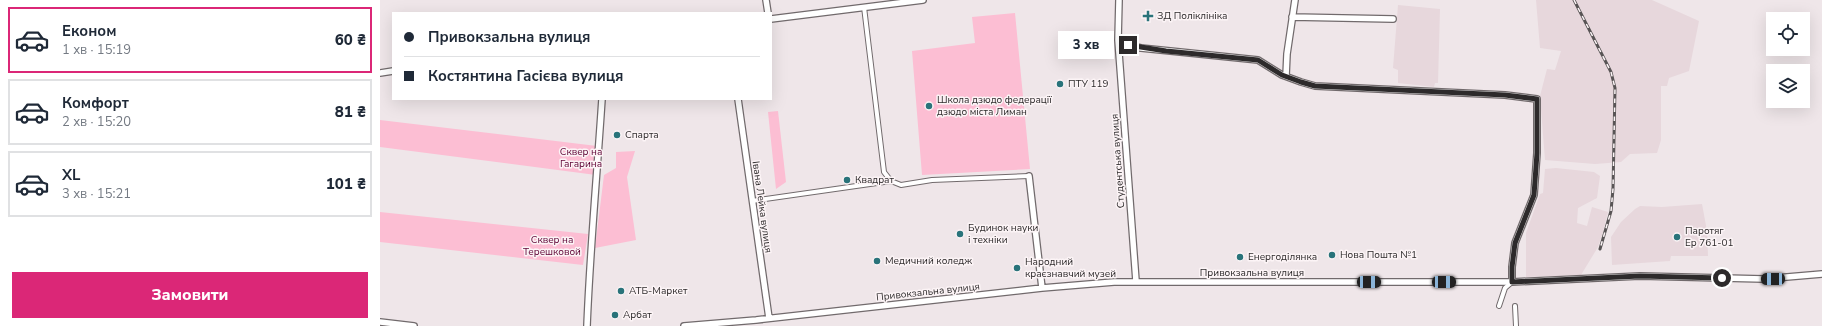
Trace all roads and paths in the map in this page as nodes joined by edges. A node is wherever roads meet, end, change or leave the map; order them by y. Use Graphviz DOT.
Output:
graph roads {
  1 [pos="766,0"];
  2 [pos="923,0"];
  3 [pos="1119,0"];
  4 [pos="1295,0"];
  5 [pos="864,7"];
  6 [pos="768,12"];
  7 [pos="1292,17"];
  8 [pos="772,19"];
  9 [pos="1393,19"];
  10 [pos="1118,40"];
  11 [pos="392,71"];
  12 [pos="380,73"];
  13 [pos="1286,76"];
  14 [pos="602,100"];
  15 [pos="738,100"];
  16 [pos="1029,176"];
  17 [pos="891,181"];
  18 [pos="752,202"];
  19 [pos="1822,274"];
  20 [pos="1136,281"];
  21 [pos="1512,282"];
  22 [pos="1042,288"];
  23 [pos="1499,306"];
  24 [pos="1515,306"];
  25 [pos="769,318"];
  26 [pos="380,322"];
  27 [pos="414,326"];
  28 [pos="587,326"];
  29 [pos="684,326"];
  30 [pos="1516,326"];
  1 -- 6 [label="street"];
  2 -- 5 [label="street"];
  3 -- 10 [label="street, Студентська вулиця"];
  4 -- 7 [label="street"];
  5 -- 8 [label="street"];
  5 -- 17 [label="street"];
  7 -- 9 [label="street"];
  7 -- 13 [label="street"];
  10 -- 13 [label="street"];
  10 -- 20 [label="street, Студентська вулиця"];
  11 -- 12 [label="street"];
  13 -- 21 [label="street"];
  14 -- 28 [label="street"];
  15 -- 18 [label="street, Івана Лейка вулиця"];
  16 -- 17 [label="street"];
  16 -- 22 [label="street"];
  17 -- 18 [label="street"];
  18 -- 25 [label="street, Івана Лейка вулиця"];
  19 -- 21 [label="street, Привокзальна вулиця"];
  20 -- 21 [label="street, Привокзальна вулиця"];
  20 -- 22 [label="street, Привокзальна вулиця"];
  21 -- 23 [label="street"];
  22 -- 25 [label="street, Привокзальна вулиця"];
  24 -- 30 [label="street"];
  25 -- 29 [label="street, Привокзальна вулиця"];
  26 -- 27 [label="street"];
}
